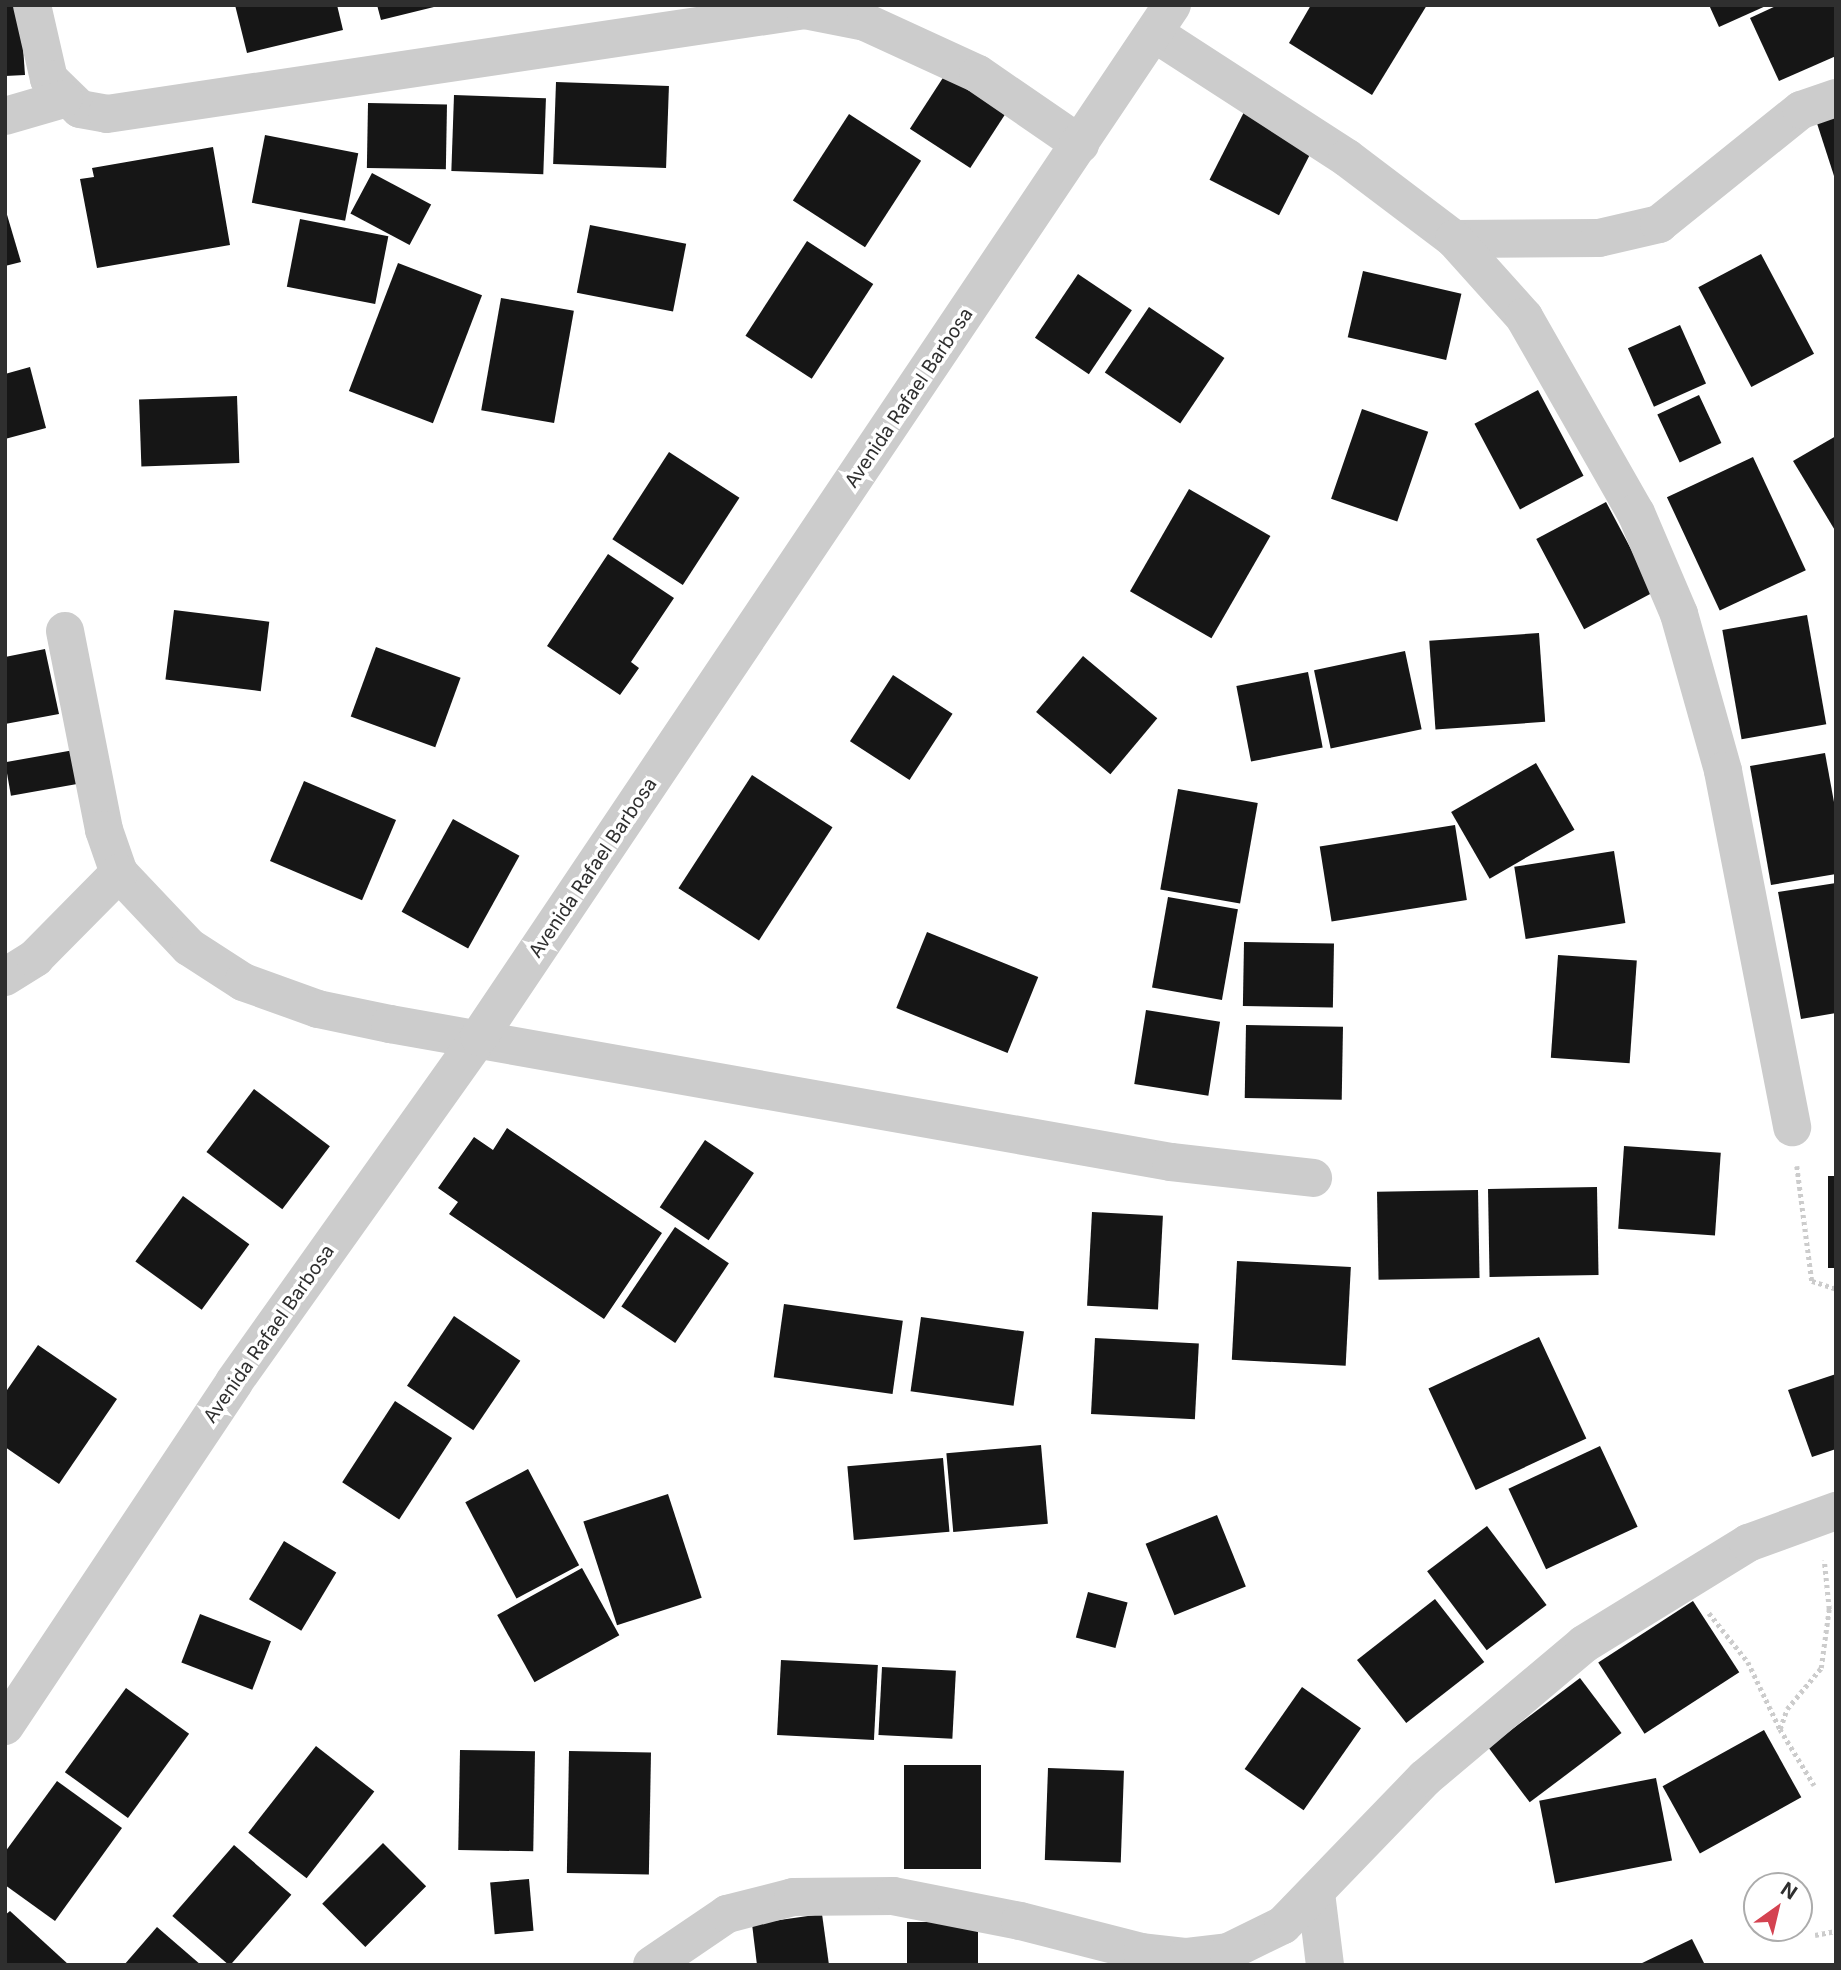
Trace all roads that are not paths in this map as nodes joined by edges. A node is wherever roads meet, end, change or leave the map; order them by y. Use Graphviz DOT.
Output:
graph roads {
  1 [pos="32,5"];
  2 [pos="1163,19"];
  3 [pos="1836,98"];
  4 [pos="64,99"];
  5 [pos="5,116"];
  6 [pos="1080,144"];
  7 [pos="1454,239"];
  8 [pos="65,632"];
  9 [pos="119,873"];
  10 [pos="5,977"];
  11 [pos="479,1037"];
  12 [pos="1792,1127"];
  13 [pos="1313,1178"];
  14 [pos="1836,1511"];
  15 [pos="5,1726"];
  16 [pos="1316,1893"];
  17 [pos="652,1965"];
  18 [pos="1325,1965"];
  1 -- 4 [label="street"];
  2 -- 6 [label="street, Avenida Rafael Barbosa"];
  2 -- 7 [label="street"];
  3 -- 7 [label="street"];
  4 -- 5 [label="street"];
  4 -- 6 [label="street"];
  6 -- 11 [label="street, Avenida Rafael Barbosa"];
  7 -- 12 [label="street"];
  8 -- 9 [label="street"];
  9 -- 10 [label="street"];
  9 -- 11 [label="street"];
  11 -- 13 [label="street"];
  11 -- 15 [label="street, Avenida Rafael Barbosa"];
  14 -- 16 [label="street"];
  16 -- 17 [label="street"];
  16 -- 18 [label="street"];
}
